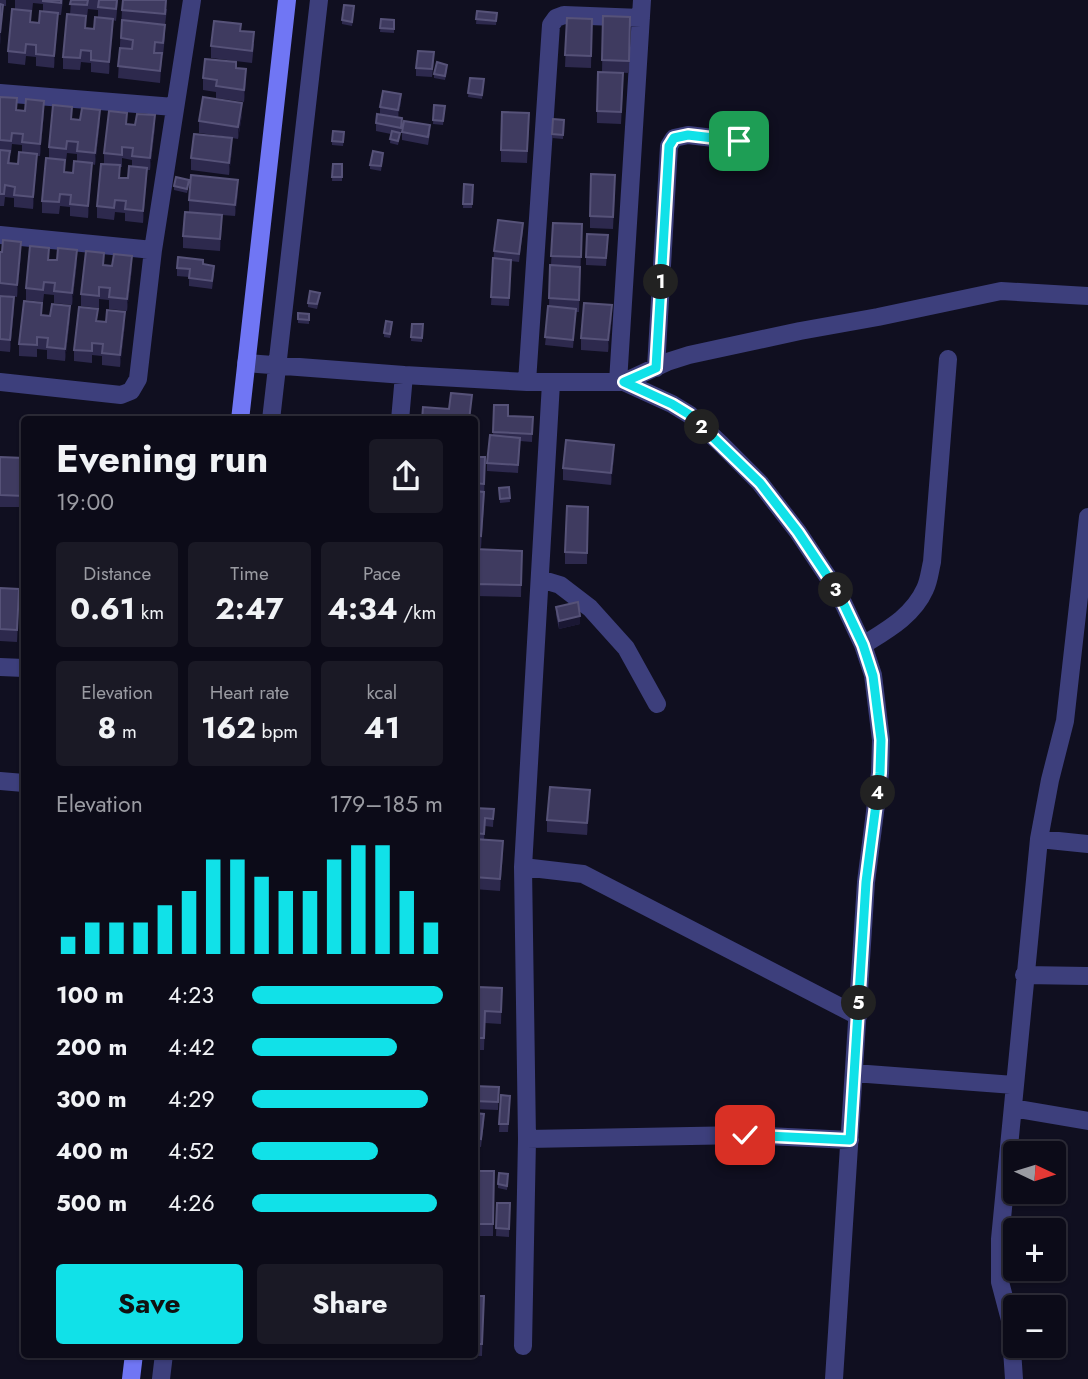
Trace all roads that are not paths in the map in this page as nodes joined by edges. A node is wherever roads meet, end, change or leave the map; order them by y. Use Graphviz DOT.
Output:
graph roads {
  1 [pos="191,0"];
  2 [pos="287,0"];
  3 [pos="319,0"];
  4 [pos="641,9"];
  5 [pos="0,93"];
  6 [pos="174,107"];
  7 [pos="739,141"];
  8 [pos="0,235"];
  9 [pos="153,250"];
  10 [pos="1088,296"];
  11 [pos="948,359"];
  12 [pos="246,363"];
  13 [pos="277,366"];
  14 [pos="656,368"];
  15 [pos="404,375"];
  16 [pos="0,382"];
  17 [pos="527,382"];
  18 [pos="621,382"];
  19 [pos="551,383"];
  20 [pos="240,416"];
  21 [pos="271,416"];
  22 [pos="400,416"];
  23 [pos="1088,517"];
  24 [pos="540,579"];
  25 [pos="863,645"];
  26 [pos="0,667"];
  27 [pos="21,668"];
  28 [pos="657,704"];
  29 [pos="0,781"];
  30 [pos="21,783"];
  31 [pos="1039,839"];
  32 [pos="1088,844"];
  33 [pos="523,867"];
  34 [pos="1024,975"];
  35 [pos="1088,976"];
  36 [pos="858,1016"];
  37 [pos="854,1073"];
  38 [pos="1014,1085"];
  39 [pos="1013,1108"];
  40 [pos="1088,1121"];
  41 [pos="527,1139"];
  42 [pos="850,1140"];
  43 [pos="523,1346"];
  44 [pos="134,1358"];
  45 [pos="164,1358"];
  46 [pos="131,1379"];
  47 [pos="161,1379"];
  48 [pos="834,1379"];
  49 [pos="1014,1379"];
  1 -- 6 [label="street"];
  2 -- 12 [label="main road"];
  3 -- 13 [label="street"];
  4 -- 17 [label="street"];
  4 -- 18 [label="street"];
  5 -- 6 [label="street"];
  6 -- 9 [label="street"];
  7 -- 14 [label="street"];
  8 -- 9 [label="street"];
  9 -- 16 [label="street"];
  10 -- 14 [label="street"];
  11 -- 25 [label="street"];
  12 -- 13 [label="street"];
  12 -- 20 [label="main road"];
  13 -- 15 [label="street"];
  13 -- 21 [label="street"];
  14 -- 18 [label="street"];
  15 -- 17 [label="street"];
  15 -- 22 [label="street"];
  17 -- 19 [label="street"];
  18 -- 19 [label="street"];
  18 -- 25 [label="street"];
  19 -- 24 [label="street"];
  23 -- 31 [label="street"];
  24 -- 28 [label="street"];
  24 -- 33 [label="street"];
  25 -- 36 [label="street"];
  26 -- 27 [label="street"];
  29 -- 30 [label="street"];
  31 -- 32 [label="street"];
  31 -- 34 [label="street"];
  33 -- 36 [label="street"];
  33 -- 41 [label="street"];
  34 -- 35 [label="street"];
  34 -- 38 [label="street"];
  36 -- 37 [label="street"];
  37 -- 38 [label="street"];
  37 -- 42 [label="street"];
  38 -- 39 [label="street"];
  39 -- 40 [label="street"];
  39 -- 49 [label="street"];
  41 -- 42 [label="street"];
  41 -- 43 [label="street"];
  42 -- 48 [label="street"];
  44 -- 46 [label="main road"];
  45 -- 47 [label="street"];
}
